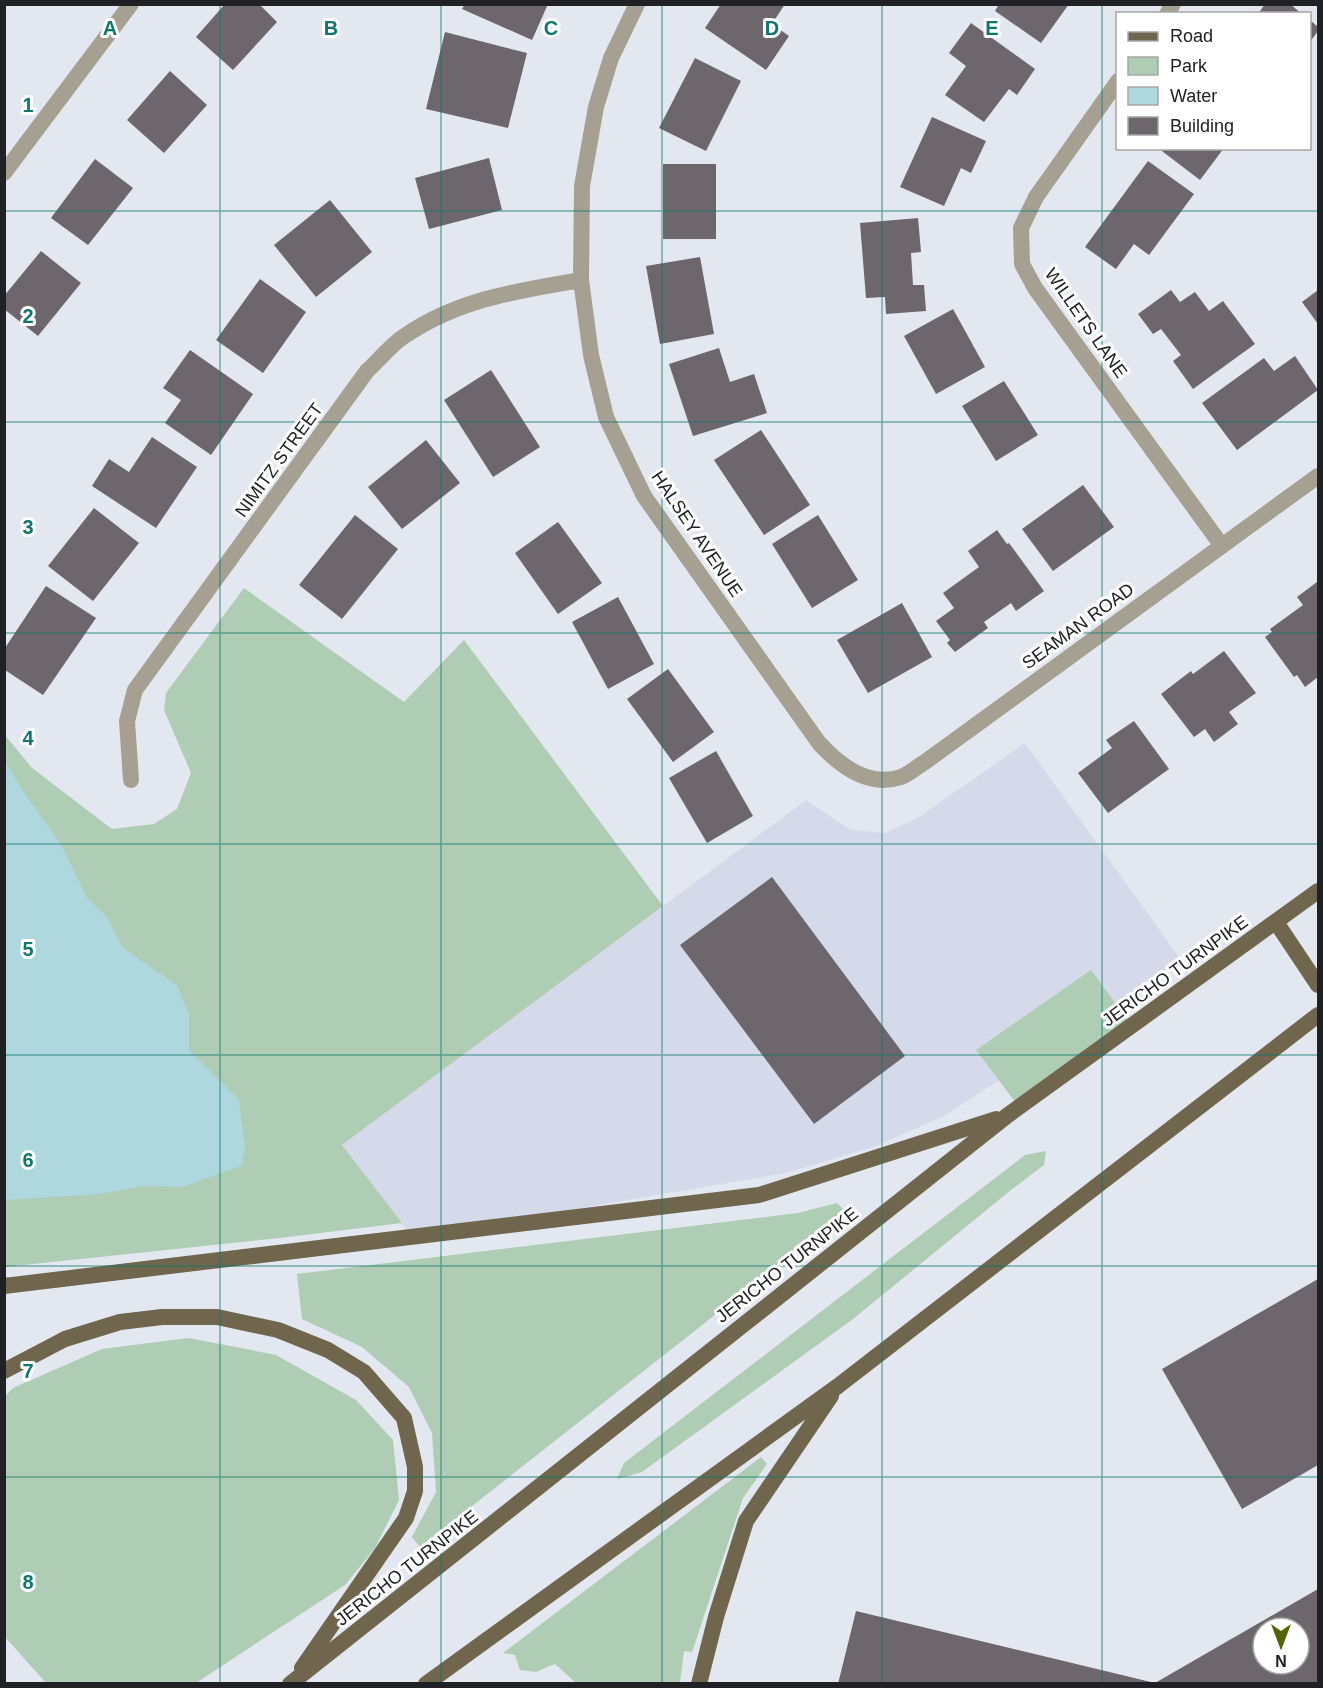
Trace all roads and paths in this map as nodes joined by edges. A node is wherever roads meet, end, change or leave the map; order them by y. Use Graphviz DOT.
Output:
graph roads {
  1 [pos="637,4"];
  2 [pos="125,7"];
  3 [pos="1116,84"];
  4 [pos="4,173"];
  5 [pos="581,280"];
  6 [pos="1318,476"];
  7 [pos="1222,546"];
  8 [pos="852,771"];
  9 [pos="131,780"];
  10 [pos="1318,891"];
  11 [pos="1276,922"];
  12 [pos="1318,985"];
  13 [pos="1318,1015"];
  14 [pos="1008,1115"];
  15 [pos="4,1286"];
  16 [pos="4,1371"];
  17 [pos="838,1386"];
  18 [pos="291,1683"];
  19 [pos="426,1683"];
  20 [pos="699,1683"];
  1 -- 5 [label="street, HALSEY AVENUE"];
  2 -- 4 [label="street"];
  3 -- 7 [label="street, WILLETS LANE"];
  5 -- 8 [label="street, HALSEY AVENUE"];
  5 -- 9 [label="street, NIMITZ STREET"];
  6 -- 7 [label="street, SEAMAN ROAD"];
  7 -- 8 [label="street, SEAMAN ROAD"];
  10 -- 11 [label="main road, JERICHO TURNPIKE"];
  11 -- 12 [label="main road"];
  11 -- 14 [label="main road, JERICHO TURNPIKE"];
  13 -- 17 [label="main road"];
  14 -- 15 [label="main road"];
  14 -- 18 [label="main road, JERICHO TURNPIKE"];
  16 -- 18 [label="main road"];
  17 -- 19 [label="main road"];
  17 -- 20 [label="main road"];
}
